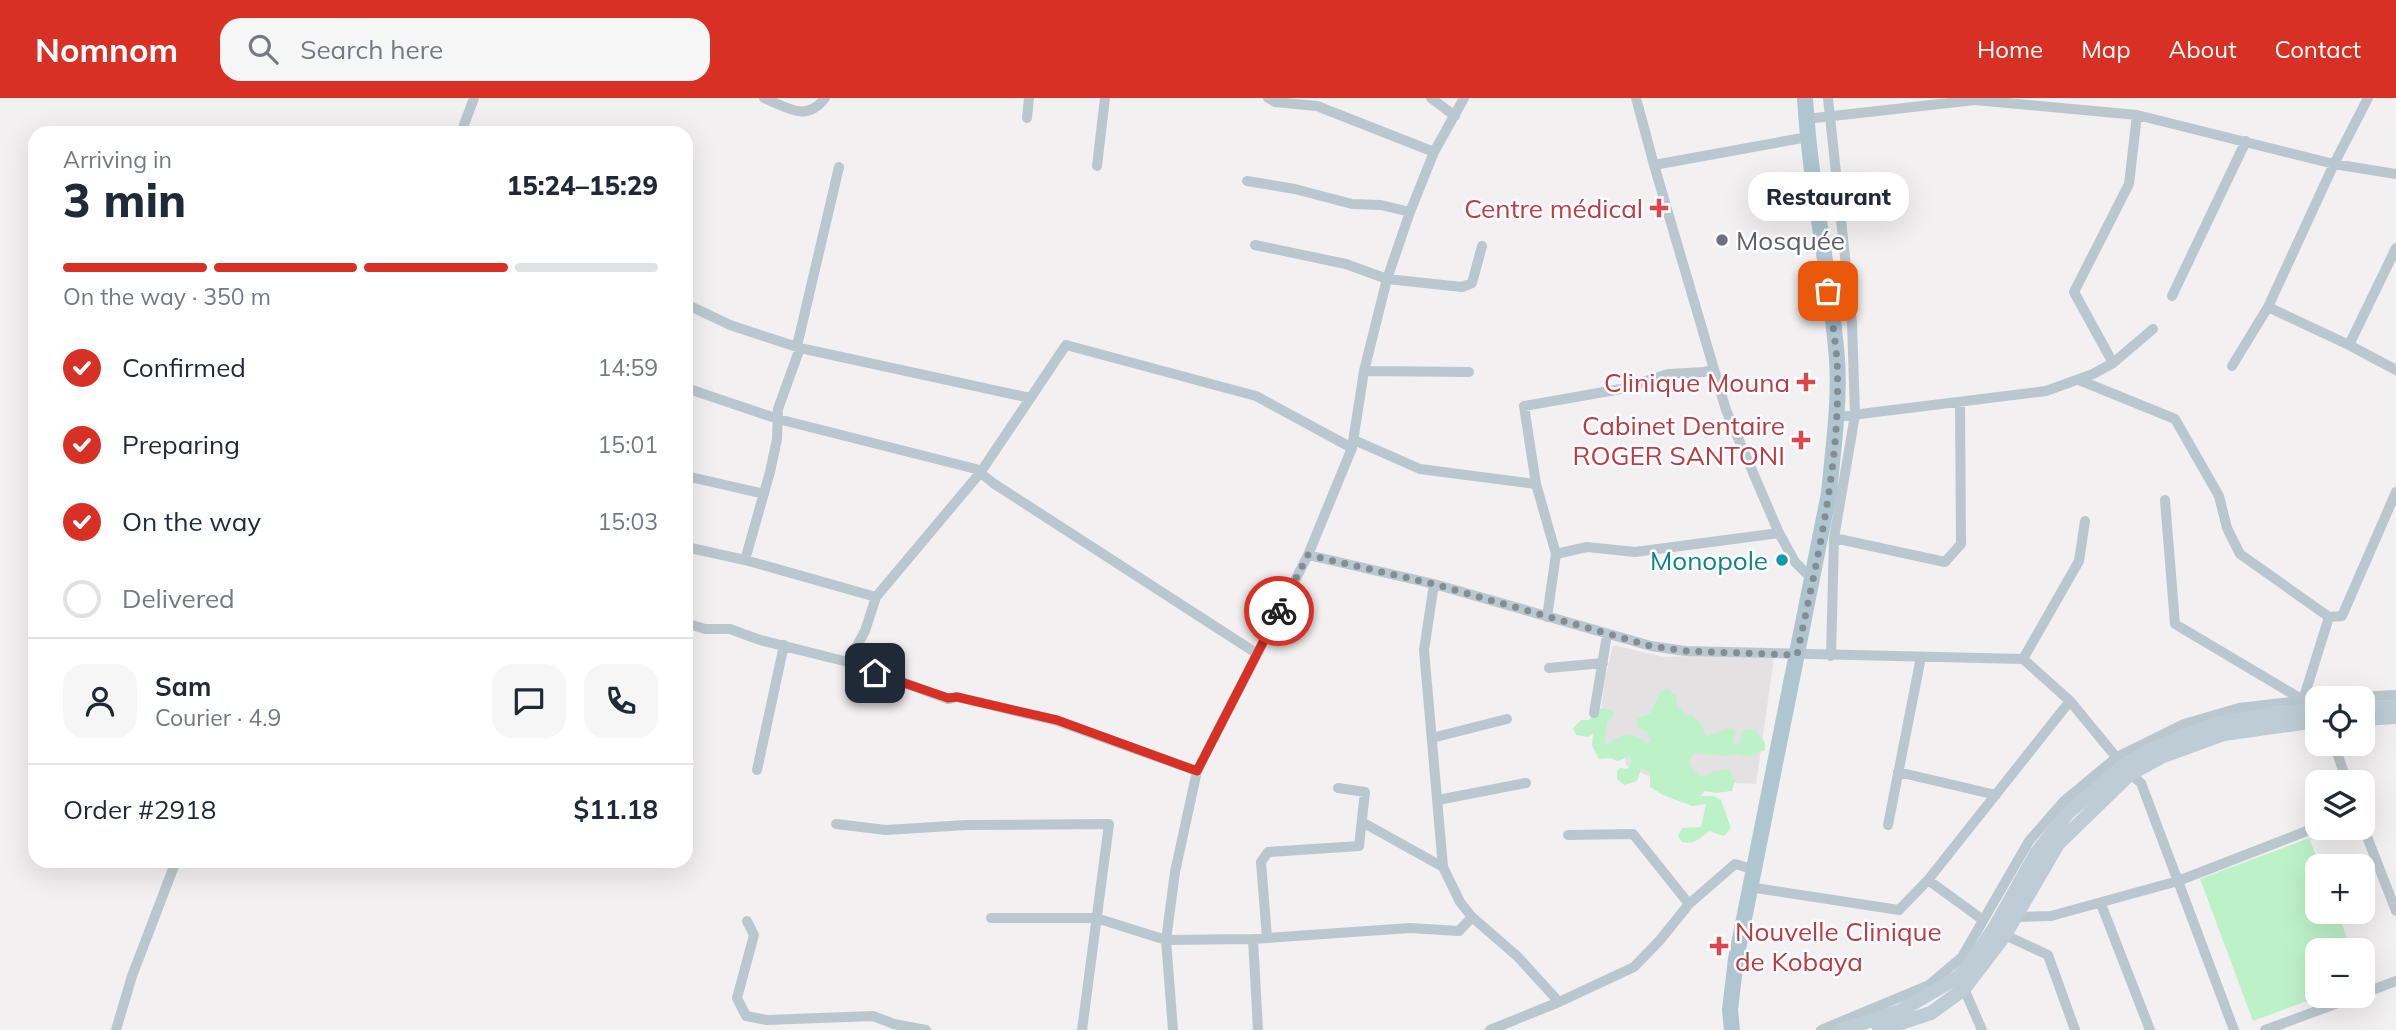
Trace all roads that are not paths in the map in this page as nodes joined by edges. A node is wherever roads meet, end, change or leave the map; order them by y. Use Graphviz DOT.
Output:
graph roads {
  1 [pos="474,98"];
  2 [pos="764,98"];
  3 [pos="825,98"];
  4 [pos="1029,98"];
  5 [pos="1105,98"];
  6 [pos="1268,98"];
  7 [pos="1431,98"];
  8 [pos="1464,98"];
  9 [pos="1636,98"];
  10 [pos="1805,98"];
  11 [pos="1828,98"];
  12 [pos="2368,98"];
  13 [pos="1975,99"];
  14 [pos="1455,116"];
  15 [pos="1829,116"];
  16 [pos="2137,116"];
  17 [pos="1027,118"];
  18 [pos="1806,119"];
  19 [pos="464,126"];
  20 [pos="1808,137"];
  21 [pos="2246,141"];
  22 [pos="1434,152"];
  23 [pos="2334,164"];
  24 [pos="1654,165"];
  25 [pos="1097,166"];
  26 [pos="839,167"];
  27 [pos="2396,174"];
  28 [pos="1247,181"];
  29 [pos="1410,212"];
  30 [pos="1255,245"];
  31 [pos="1482,246"];
  32 [pos="2396,248"];
  33 [pos="1387,279"];
  34 [pos="2172,296"];
  35 [pos="693,307"];
  36 [pos="2268,307"];
  37 [pos="2153,329"];
  38 [pos="2349,345"];
  39 [pos="798,347"];
  40 [pos="2113,363"];
  41 [pos="2232,366"];
  42 [pos="1714,369"];
  43 [pos="2396,370"];
  44 [pos="1364,371"];
  45 [pos="1469,372"];
  46 [pos="2079,380"];
  47 [pos="693,390"];
  48 [pos="1030,398"];
  49 [pos="1960,402"];
  50 [pos="1855,415"];
  51 [pos="1836,417"];
  52 [pos="778,419"];
  53 [pos="1353,444"];
  54 [pos="980,472"];
  55 [pos="693,478"];
  56 [pos="1536,484"];
  57 [pos="2396,492"];
  58 [pos="764,494"];
  59 [pos="2165,500"];
  60 [pos="2384,517"];
  61 [pos="2085,522"];
  62 [pos="2396,523"];
  63 [pos="1779,533"];
  64 [pos="1834,538"];
  65 [pos="693,549"];
  66 [pos="1556,554"];
  67 [pos="1308,555"];
  68 [pos="745,560"];
  69 [pos="1812,579"];
  70 [pos="1434,584"];
  71 [pos="876,597"];
  72 [pos="1546,617"];
  73 [pos="2329,617"];
  74 [pos="693,625"];
  75 [pos="1607,635"];
  76 [pos="784,645"];
  77 [pos="1256,653"];
  78 [pos="1797,655"];
  79 [pos="1831,656"];
  80 [pos="1920,657"];
  81 [pos="2023,659"];
  82 [pos="848,662"];
  83 [pos="1602,663"];
  84 [pos="1549,668"];
  85 [pos="2396,695"];
  86 [pos="2375,696"];
  87 [pos="2303,700"];
  88 [pos="2070,701"];
  89 [pos="2396,707"];
  90 [pos="2375,708"];
  91 [pos="2305,711"];
  92 [pos="1594,713"];
  93 [pos="2396,718"];
  94 [pos="1507,719"];
  95 [pos="2375,719"];
  96 [pos="2305,722"];
  97 [pos="1432,738"];
  98 [pos="2124,765"];
  99 [pos="757,770"];
  100 [pos="1197,771"];
  101 [pos="1898,772"];
  102 [pos="1526,783"];
  103 [pos="1338,788"];
  104 [pos="1996,795"];
  105 [pos="1438,800"];
  106 [pos="1362,822"];
  107 [pos="836,824"];
  108 [pos="1888,825"];
  109 [pos="2305,832"];
  110 [pos="1569,835"];
  111 [pos="2368,840"];
  112 [pos="1443,867"];
  113 [pos="173,868"];
  114 [pos="1752,869"];
  115 [pos="1928,880"];
  116 [pos="2178,881"];
  117 [pos="1749,887"];
  118 [pos="1689,904"];
  119 [pos="2101,904"];
  120 [pos="2396,911"];
  121 [pos="2014,916"];
  122 [pos="1472,917"];
  123 [pos="991,918"];
  124 [pos="1096,918"];
  125 [pos="1983,920"];
  126 [pos="747,921"];
  127 [pos="2005,935"];
  128 [pos="1267,938"];
  129 [pos="1253,939"];
  130 [pos="1166,940"];
  131 [pos="2396,981"];
  132 [pos="1961,983"];
  133 [pos="2375,989"];
  134 [pos="1559,1002"];
  135 [pos="2325,1008"];
  136 [pos="116,1030"];
  137 [pos="926,1030"];
  138 [pos="1082,1030"];
  139 [pos="1173,1030"];
  140 [pos="1258,1030"];
  141 [pos="1490,1030"];
  142 [pos="1732,1030"];
  143 [pos="1821,1030"];
  144 [pos="1840,1030"];
  145 [pos="1879,1030"];
  146 [pos="1982,1030"];
  147 [pos="2075,1030"];
  148 [pos="2150,1030"];
  149 [pos="2234,1030"];
  150 [pos="2265,1030"];
  1 -- 19 [label="street"];
  2 -- 3 [label="street"];
  4 -- 17 [label="street"];
  5 -- 25 [label="street"];
  6 -- 22 [label="street"];
  7 -- 14 [label="street"];
  8 -- 14 [label="street"];
  9 -- 24 [label="street"];
  10 -- 18 [label="main road"];
  11 -- 15 [label="street"];
  12 -- 23 [label="street"];
  13 -- 15 [label="street"];
  13 -- 16 [label="street"];
  14 -- 22 [label="street"];
  15 -- 18 [label="street"];
  15 -- 50 [label="street"];
  16 -- 21 [label="street"];
  16 -- 40 [label="street"];
  18 -- 20 [label="main road"];
  20 -- 24 [label="street"];
  20 -- 51 [label="main road"];
  21 -- 23 [label="street"];
  21 -- 34 [label="street"];
  22 -- 29 [label="street"];
  23 -- 27 [label="street"];
  23 -- 36 [label="street"];
  24 -- 42 [label="street"];
  26 -- 39 [label="street"];
  28 -- 29 [label="street"];
  29 -- 33 [label="street"];
  30 -- 33 [label="street"];
  31 -- 33 [label="street"];
  32 -- 38 [label="street"];
  33 -- 44 [label="street"];
  35 -- 39 [label="street"];
  36 -- 38 [label="street"];
  36 -- 41 [label="street"];
  37 -- 40 [label="street"];
  38 -- 43 [label="street"];
  39 -- 48 [label="street"];
  39 -- 52 [label="street"];
  40 -- 46 [label="street"];
  42 -- 56 [label="street"];
  42 -- 63 [label="street"];
  44 -- 45 [label="street"];
  44 -- 53 [label="street"];
  46 -- 49 [label="street"];
  46 -- 73 [label="street"];
  47 -- 52 [label="street"];
  48 -- 53 [label="street"];
  48 -- 54 [label="street"];
  49 -- 50 [label="street"];
  49 -- 64 [label="street"];
  50 -- 51 [label="street"];
  50 -- 64 [label="street"];
  51 -- 69 [label="main road"];
  52 -- 54 [label="street"];
  52 -- 58 [label="street"];
  53 -- 56 [label="street"];
  53 -- 67 [label="street"];
  54 -- 71 [label="street"];
  54 -- 77 [label="street"];
  55 -- 58 [label="street"];
  56 -- 66 [label="street"];
  57 -- 60 [label="street"];
  58 -- 68 [label="street"];
  59 -- 87 [label="street"];
  60 -- 62 [label="street"];
  60 -- 73 [label="street"];
  61 -- 81 [label="street"];
  63 -- 66 [label="street"];
  63 -- 69 [label="street"];
  64 -- 79 [label="street"];
  65 -- 68 [label="street"];
  66 -- 72 [label="street"];
  67 -- 70 [label="street"];
  67 -- 77 [label="street"];
  68 -- 71 [label="street"];
  69 -- 78 [label="main road"];
  70 -- 72 [label="street"];
  70 -- 97 [label="street"];
  71 -- 82 [label="street"];
  72 -- 75 [label="street"];
  73 -- 87 [label="street"];
  74 -- 76 [label="street"];
  75 -- 78 [label="street"];
  75 -- 83 [label="street"];
  76 -- 82 [label="street"];
  76 -- 99 [label="street"];
  77 -- 100 [label="street"];
  78 -- 79 [label="street"];
  78 -- 114 [label="main road"];
  79 -- 80 [label="street"];
  80 -- 81 [label="street"];
  80 -- 101 [label="street"];
  81 -- 88 [label="street"];
  82 -- 100 [label="street"];
  83 -- 84 [label="street"];
  83 -- 92 [label="street"];
  85 -- 86 [label="street"];
  87 -- 98 [label="street"];
  88 -- 98 [label="street"];
  88 -- 104 [label="street"];
  89 -- 90 [label="main road"];
  91 -- 98 [label="main road"];
  93 -- 95 [label="main road"];
  94 -- 97 [label="street"];
  96 -- 98 [label="main road"];
  97 -- 105 [label="street"];
  98 -- 116 [label="street"];
  98 -- 121 [label="main road"];
  98 -- 125 [label="street"];
  98 -- 132 [label="main road"];
  100 -- 130 [label="street"];
  101 -- 104 [label="street"];
  101 -- 108 [label="street"];
  102 -- 105 [label="street"];
  103 -- 106 [label="street"];
  104 -- 115 [label="street"];
  105 -- 112 [label="street"];
  106 -- 112 [label="street"];
  106 -- 128 [label="street"];
  107 -- 124 [label="street"];
  109 -- 116 [label="street"];
  110 -- 118 [label="street"];
  111 -- 120 [label="street"];
  112 -- 122 [label="street"];
  113 -- 136 [label="street"];
  114 -- 117 [label="main road"];
  114 -- 118 [label="street"];
  115 -- 117 [label="street"];
  115 -- 125 [label="street"];
  116 -- 119 [label="street"];
  116 -- 149 [label="street"];
  117 -- 142 [label="main road"];
  118 -- 134 [label="street"];
  119 -- 121 [label="street"];
  119 -- 148 [label="street"];
  121 -- 127 [label="main road"];
  122 -- 128 [label="street"];
  122 -- 134 [label="street"];
  123 -- 124 [label="street"];
  124 -- 130 [label="street"];
  124 -- 138 [label="street"];
  125 -- 143 [label="street"];
  126 -- 137 [label="street"];
  127 -- 132 [label="main road"];
  127 -- 147 [label="street"];
  128 -- 129 [label="street"];
  129 -- 130 [label="street"];
  129 -- 140 [label="street"];
  130 -- 139 [label="street"];
  131 -- 133 [label="street"];
  132 -- 144 [label="main road"];
  132 -- 145 [label="main road"];
  132 -- 146 [label="street"];
  134 -- 141 [label="street"];
  135 -- 150 [label="street"];
}
